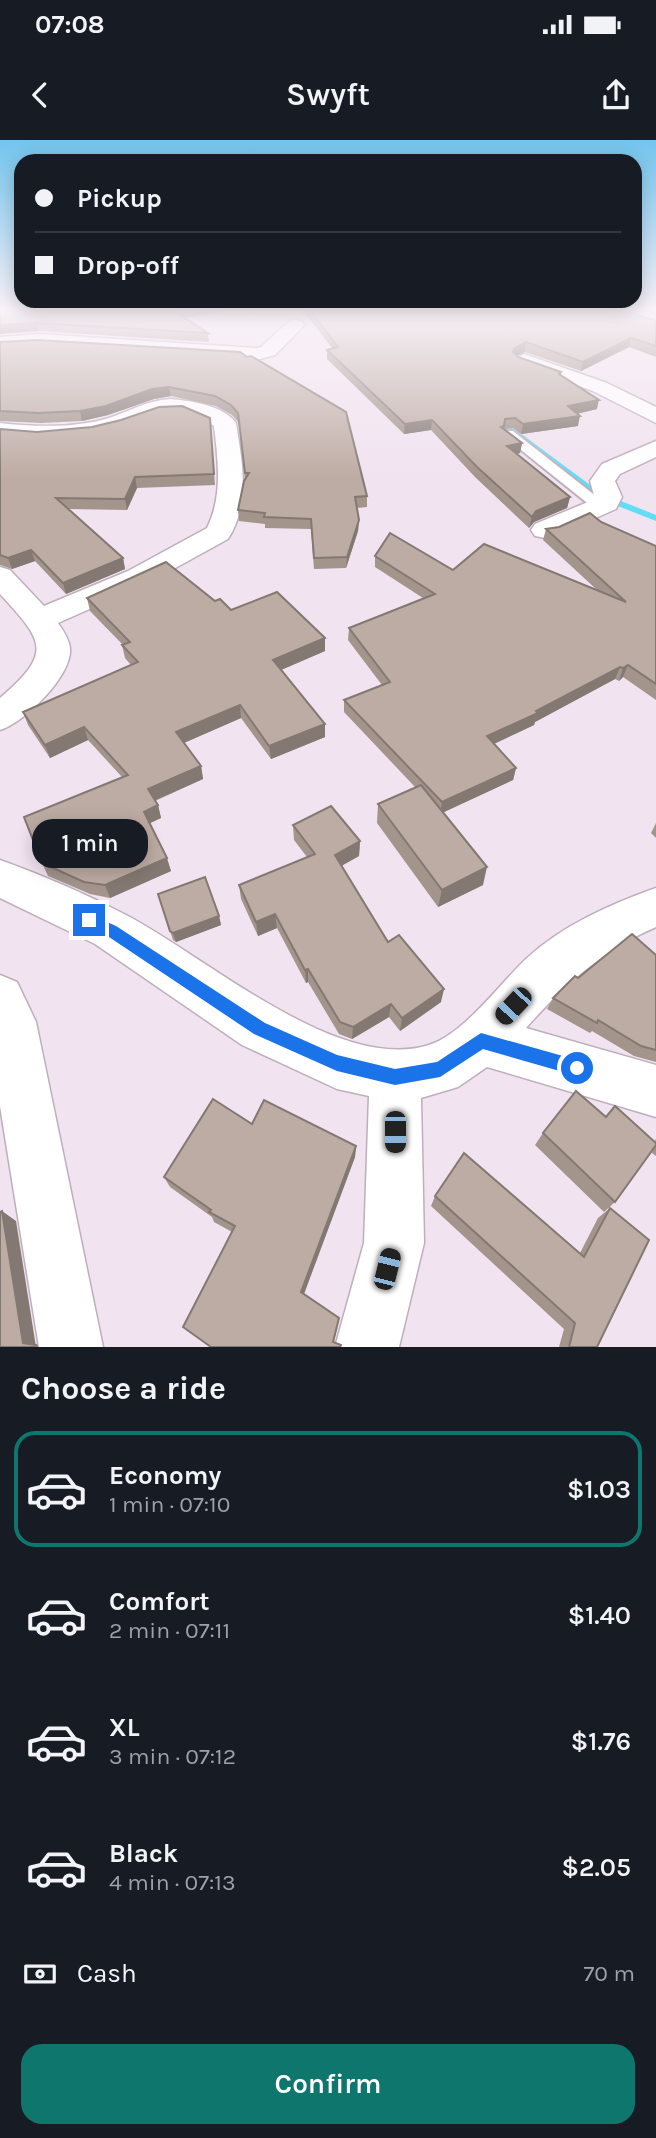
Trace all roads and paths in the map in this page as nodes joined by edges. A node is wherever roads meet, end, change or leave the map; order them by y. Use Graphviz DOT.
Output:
graph roads {
  1 [pos="539,365"];
  2 [pos="656,416"];
  3 [pos="0,430"];
  4 [pos="509,433"];
  5 [pos="656,448"];
  6 [pos="606,503"];
  7 [pos="545,530"];
  8 [pos="0,576"];
  9 [pos="40,619"];
  10 [pos="0,717"];
  11 [pos="0,878"];
  12 [pos="656,907"];
  13 [pos="0,998"];
  14 [pos="481,1040"];
  15 [pos="395,1077"];
  16 [pos="656,1091"];
  17 [pos="71,1347"];
  18 [pos="367,1347"];
  1 -- 2 [label="street"];
  3 -- 9 [label="street"];
  4 -- 6 [label="lane"];
  5 -- 6 [label="street"];
  6 -- 7 [label="street"];
  8 -- 9 [label="street"];
  9 -- 10 [label="street"];
  11 -- 15 [label="street"];
  12 -- 14 [label="street"];
  13 -- 17 [label="street"];
  14 -- 15 [label="street"];
  14 -- 16 [label="street"];
  15 -- 18 [label="street"];
}
